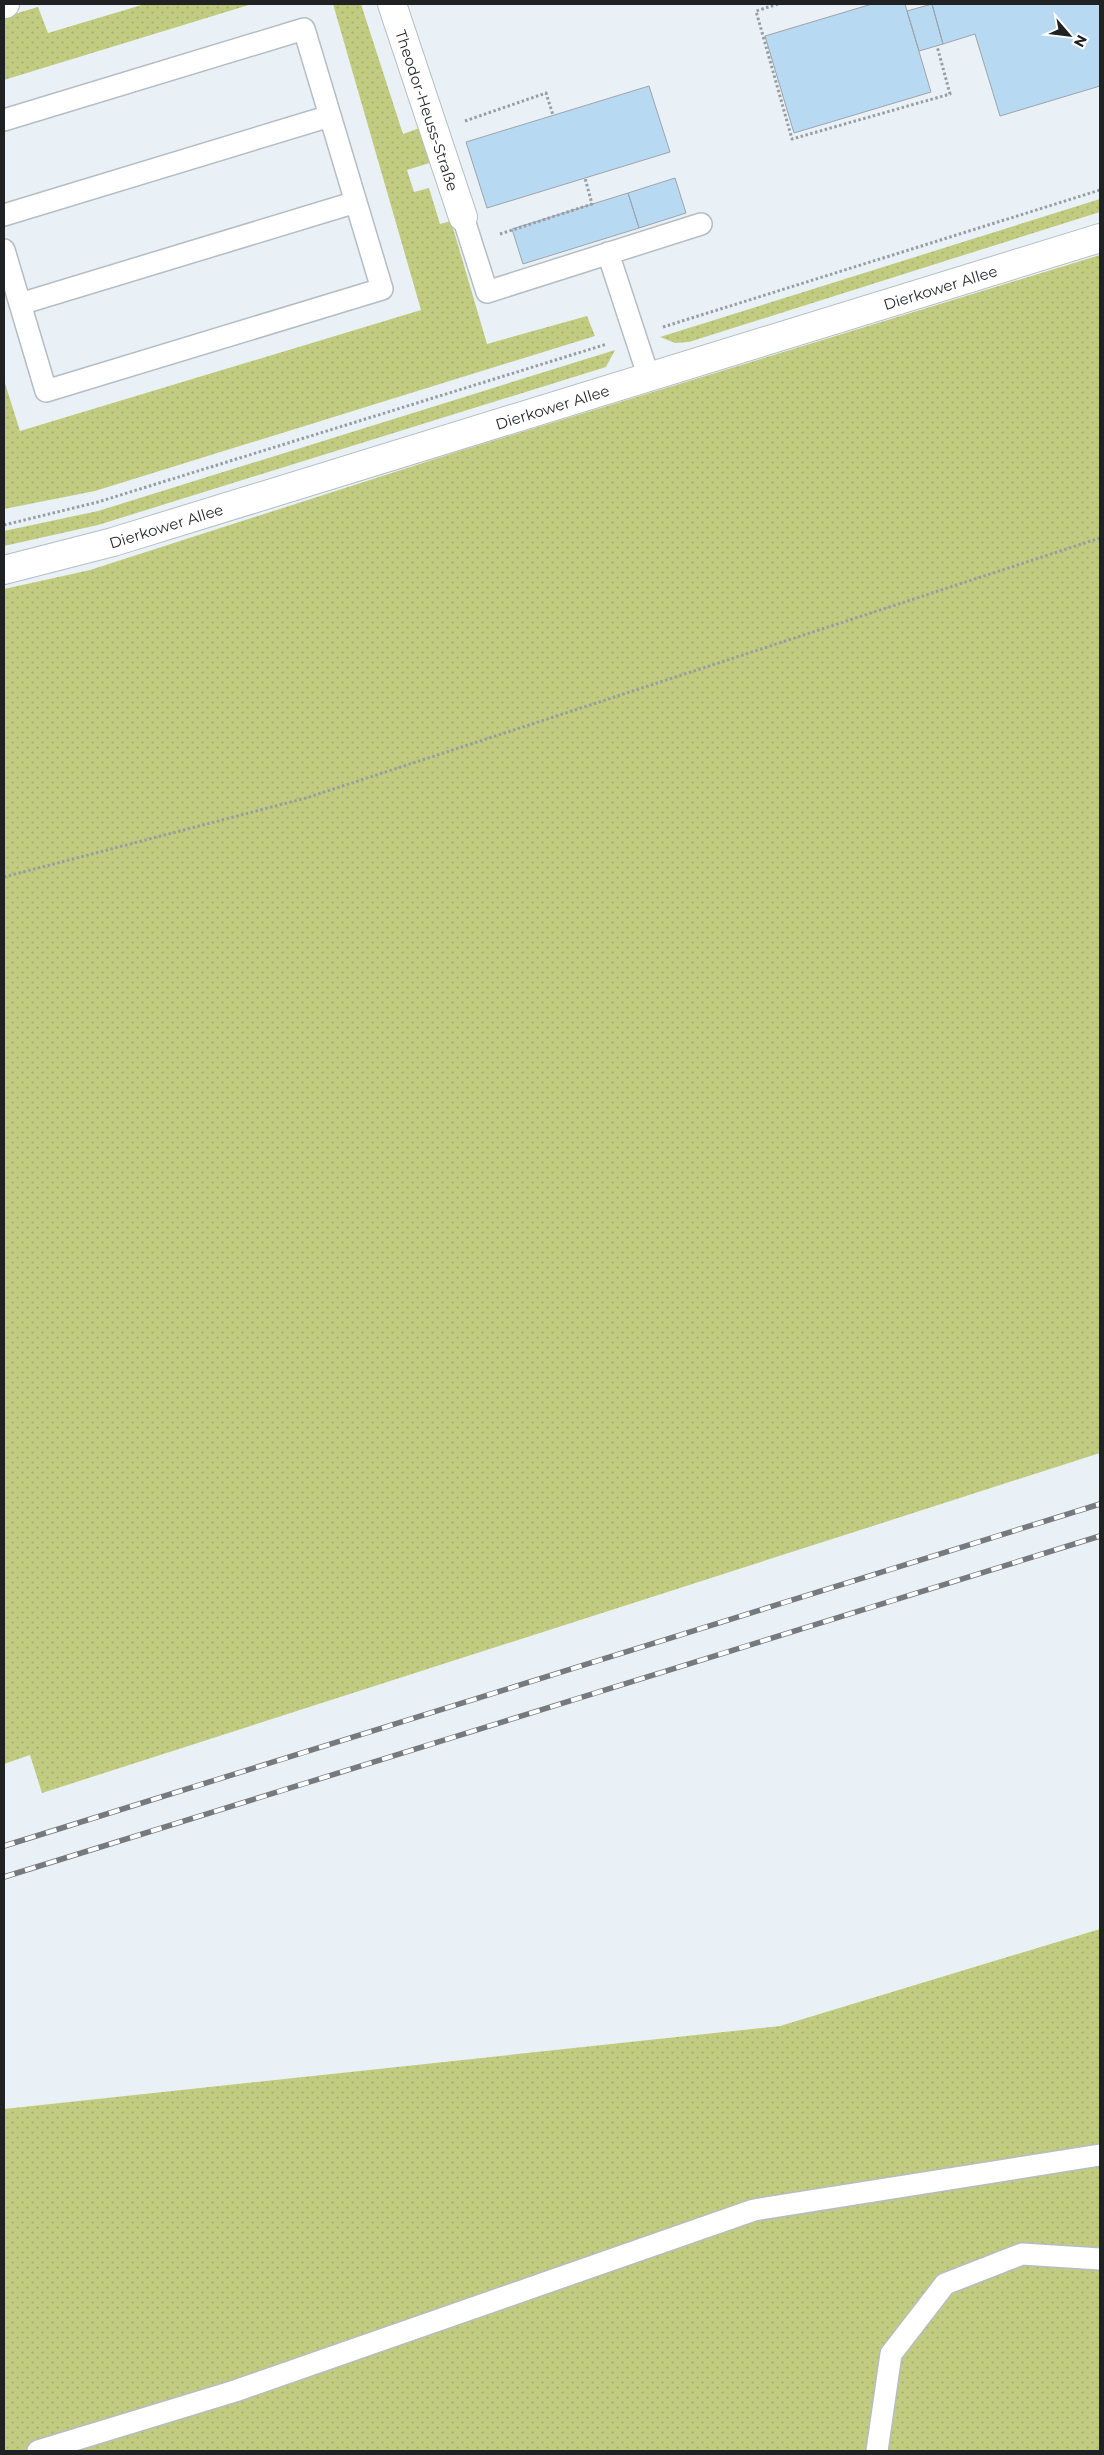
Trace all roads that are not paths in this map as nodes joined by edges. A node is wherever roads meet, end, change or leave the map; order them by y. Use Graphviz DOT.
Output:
graph roads {
  1 [pos="392,4"];
  2 [pos="330,116"];
  3 [pos="4,120"];
  4 [pos="356,202"];
  5 [pos="4,215"];
  6 [pos="463,217"];
  7 [pos="701,224"];
  8 [pos="1100,238"];
  9 [pos="4,250"];
  10 [pos="608,253"];
  11 [pos="20,304"];
  12 [pos="649,378"];
  13 [pos="4,570"];
  14 [pos="1100,2155"];
  15 [pos="1100,2259"];
  16 [pos="38,2451"];
  17 [pos="877,2451"];
  1 -- 6 [label="main road, Theodor-Heuss-Straße"];
  2 -- 3 [label="lane"];
  2 -- 4 [label="lane"];
  2 -- 5 [label="lane"];
  4 -- 11 [label="lane"];
  4 -- 11 [label="lane"];
  6 -- 10 [label="lane"];
  7 -- 10 [label="lane"];
  8 -- 12 [label="main road, Dierkower Allee"];
  9 -- 11 [label="lane"];
  10 -- 12 [label="lane"];
  12 -- 13 [label="main road, Dierkower Allee"];
  14 -- 16 [label="lane"];
  15 -- 17 [label="lane"];
}
